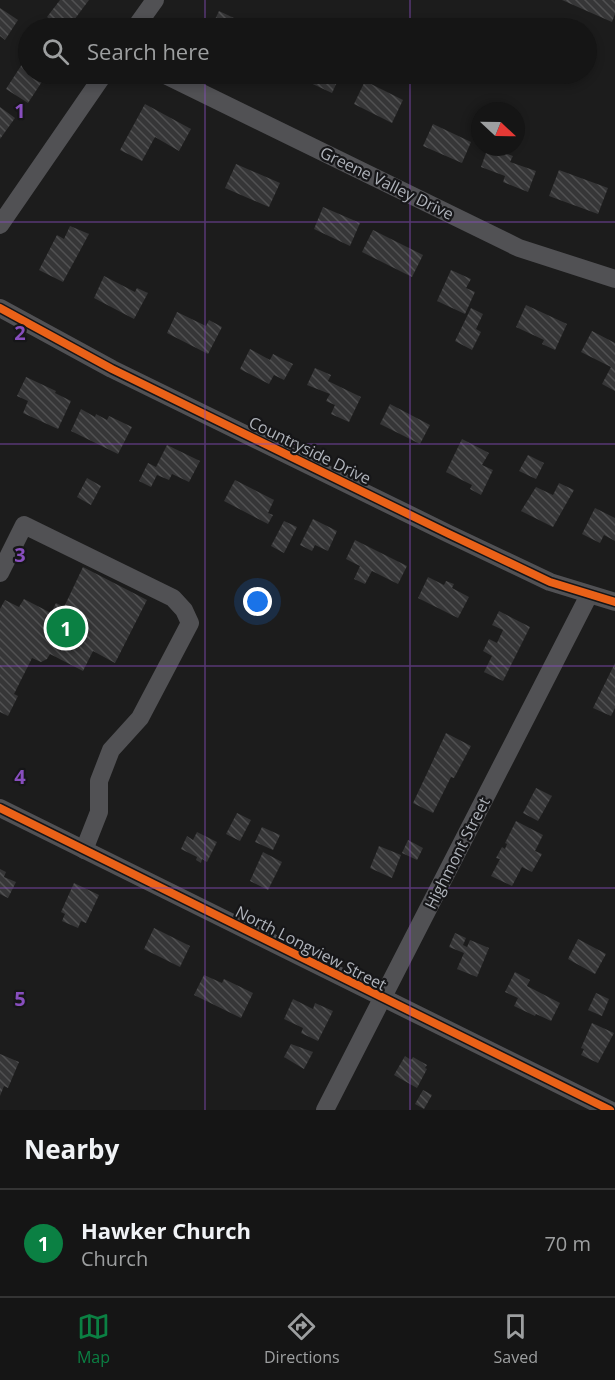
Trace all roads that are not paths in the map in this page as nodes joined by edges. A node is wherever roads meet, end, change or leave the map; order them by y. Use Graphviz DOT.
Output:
graph roads {
  1 [pos="155,0"];
  2 [pos="142,18"];
  3 [pos="97,84"];
  4 [pos="183,84"];
  5 [pos="0,225"];
  6 [pos="615,279"];
  7 [pos="0,308"];
  8 [pos="0,573"];
  9 [pos="589,595"];
  10 [pos="615,602"];
  11 [pos="0,808"];
  12 [pos="84,850"];
  13 [pos="383,999"];
  14 [pos="325,1110"];
  15 [pos="610,1110"];
  1 -- 2 [label="street"];
  3 -- 5 [label="street"];
  4 -- 6 [label="street, Greene Valley Drive"];
  7 -- 9 [label="street, Countryside Drive"];
  8 -- 12 [label="street"];
  9 -- 10 [label="street, Countryside Drive"];
  9 -- 13 [label="street, Highmont Street"];
  11 -- 12 [label="street, North Longview Street"];
  12 -- 13 [label="street, North Longview Street"];
  13 -- 14 [label="street, Highmont Street"];
  13 -- 15 [label="street, North Longview Street"];
}
